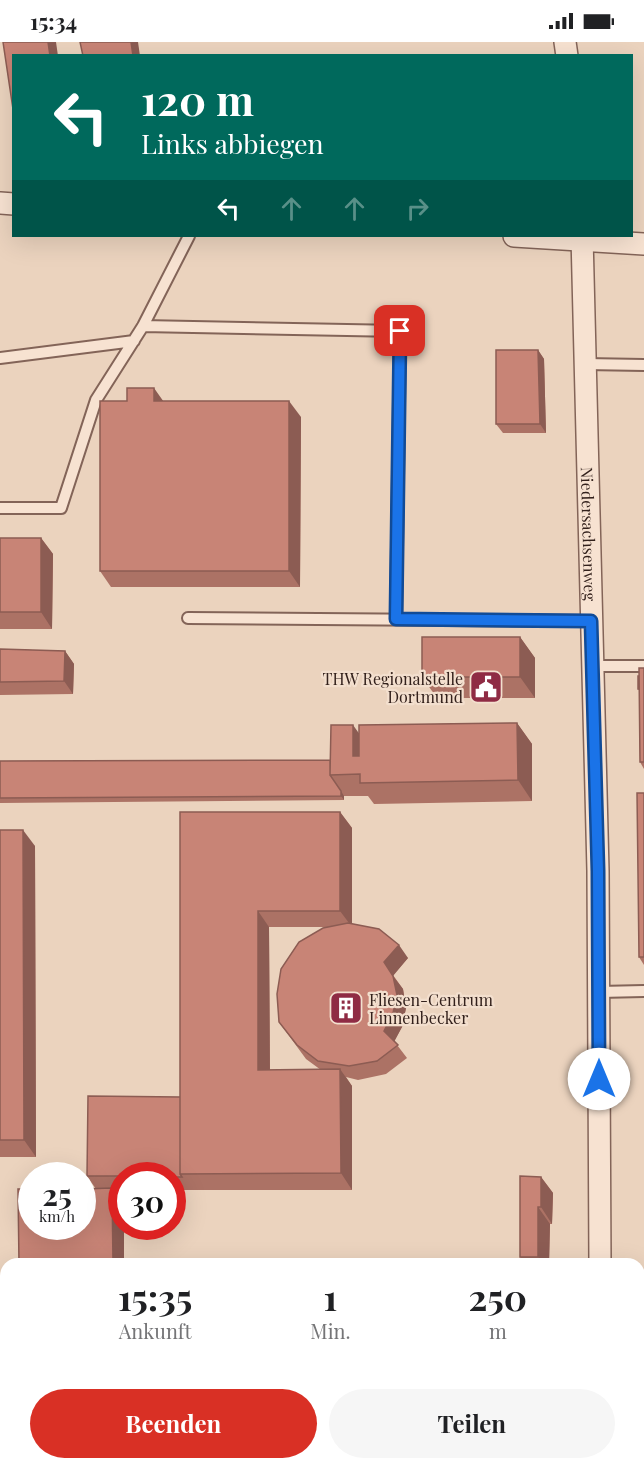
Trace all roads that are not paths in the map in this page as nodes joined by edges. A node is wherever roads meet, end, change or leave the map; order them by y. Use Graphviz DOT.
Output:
graph roads {
  1 [pos="188,237"];
  2 [pos="548,237"];
  3 [pos="582,238"];
  4 [pos="644,244"];
  5 [pos="143,326"];
  6 [pos="134,341"];
  7 [pos="0,358"];
  8 [pos="585,364"];
  9 [pos="644,365"];
  10 [pos="0,508"];
  11 [pos="188,618"];
  12 [pos="396,619"];
  13 [pos="591,621"];
  14 [pos="592,666"];
  15 [pos="644,666"];
  16 [pos="644,991"];
  17 [pos="598,992"];
  18 [pos="600,1258"];
  1 -- 5 [label="lane"];
  2 -- 3 [label="street"];
  3 -- 4 [label="street"];
  3 -- 8 [label="street, Niedersachsenweg"];
  5 -- 6 [label="lane"];
  5 -- 12 [label="lane"];
  6 -- 7 [label="lane"];
  6 -- 10 [label="lane"];
  8 -- 9 [label="lane"];
  8 -- 13 [label="street, Niedersachsenweg"];
  11 -- 12 [label="lane"];
  12 -- 13 [label="lane"];
  13 -- 14 [label="street, Niedersachsenweg"];
  14 -- 15 [label="lane"];
  14 -- 17 [label="street, Niedersachsenweg"];
  16 -- 17 [label="lane"];
  17 -- 18 [label="street, Niedersachsenweg"];
}
